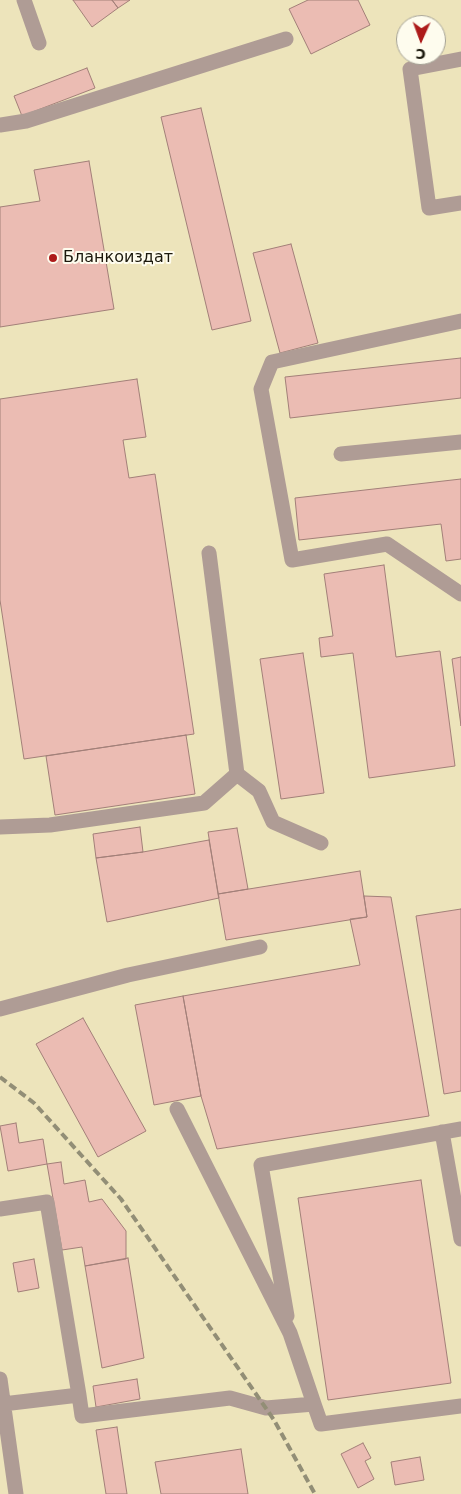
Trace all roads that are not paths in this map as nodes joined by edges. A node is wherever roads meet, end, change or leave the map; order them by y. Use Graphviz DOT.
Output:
graph roads {
  1 [pos="24,0"];
  2 [pos="286,39"];
  3 [pos="39,43"];
  4 [pos="461,59"];
  5 [pos="0,126"];
  6 [pos="461,203"];
  7 [pos="461,321"];
  8 [pos="461,442"];
  9 [pos="341,454"];
  10 [pos="209,553"];
  11 [pos="461,594"];
  12 [pos="237,774"];
  13 [pos="0,827"];
  14 [pos="322,843"];
  15 [pos="260,947"];
  16 [pos="0,1009"];
  17 [pos="177,1109"];
  18 [pos="461,1129"];
  19 [pos="442,1132"];
  20 [pos="0,1209"];
  21 [pos="461,1240"];
  22 [pos="290,1333"];
  23 [pos="0,1379"];
  24 [pos="79,1395"];
  25 [pos="3,1404"];
  26 [pos="314,1404"];
  27 [pos="461,1406"];
  28 [pos="16,1494"];
  1 -- 3 [label="street"];
  2 -- 5 [label="street"];
  4 -- 6 [label="street"];
  7 -- 11 [label="street"];
  8 -- 9 [label="street"];
  10 -- 12 [label="street"];
  12 -- 13 [label="street"];
  12 -- 14 [label="street"];
  15 -- 16 [label="street"];
  17 -- 22 [label="street"];
  18 -- 19 [label="street"];
  19 -- 21 [label="street"];
  19 -- 22 [label="street"];
  20 -- 24 [label="street"];
  22 -- 26 [label="street"];
  23 -- 25 [label="street"];
  24 -- 25 [label="street"];
  24 -- 26 [label="street"];
  25 -- 28 [label="street"];
  26 -- 27 [label="street"];
}
